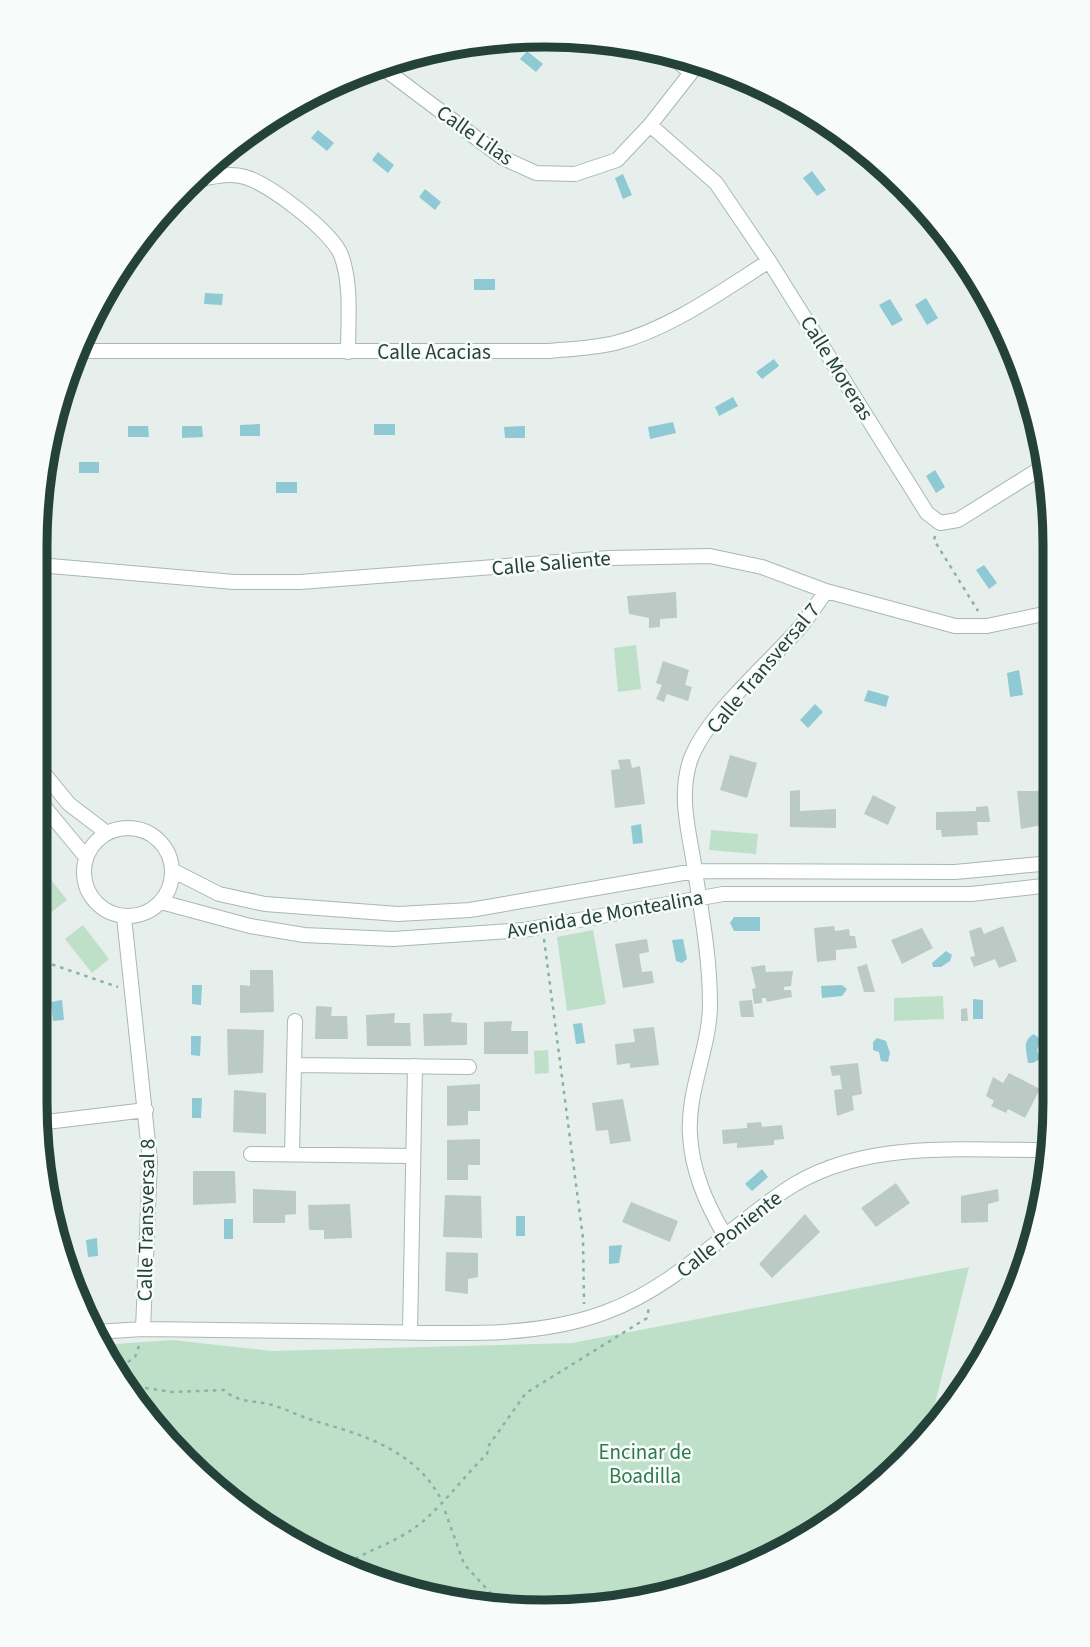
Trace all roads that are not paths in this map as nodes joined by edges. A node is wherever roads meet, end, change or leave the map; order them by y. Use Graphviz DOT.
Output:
graph roads {
  1 [pos="685,67"];
  2 [pos="690,72"];
  3 [pos="389,73"];
  4 [pos="650,125"];
  5 [pos="209,178"];
  6 [pos="769,261"];
  7 [pos="87,351"];
  8 [pos="348,352"];
  9 [pos="1037,471"];
  10 [pos="47,566"];
  11 [pos="826,591"];
  12 [pos="1043,614"];
  13 [pos="47,777"];
  14 [pos="47,810"];
  15 [pos="107,833"];
  16 [pos="86,857"];
  17 [pos="1043,864"];
  18 [pos="172,870"];
  19 [pos="695,871"];
  20 [pos="1043,886"];
  21 [pos="699,896"];
  22 [pos="161,902"];
  23 [pos="124,917"];
  24 [pos="295,1021"];
  25 [pos="294,1065"];
  26 [pos="415,1066"];
  27 [pos="469,1067"];
  28 [pos="146,1110"];
  29 [pos="48,1122"];
  30 [pos="1040,1150"];
  31 [pos="251,1154"];
  32 [pos="292,1154"];
  33 [pos="413,1156"];
  34 [pos="724,1234"];
  35 [pos="143,1329"];
  36 [pos="104,1331"];
  37 [pos="410,1332"];
  1 -- 2 [label="street"];
  2 -- 4 [label="street, Calle Lilas"];
  3 -- 4 [label="street, Calle Lilas"];
  4 -- 6 [label="street, Calle Moreras"];
  5 -- 8 [label="street"];
  6 -- 8 [label="street, Calle Acacias"];
  6 -- 9 [label="street, Calle Moreras"];
  7 -- 8 [label="street, Calle Acacias"];
  10 -- 11 [label="street, Calle Saliente"];
  11 -- 12 [label="street, Calle Saliente"];
  11 -- 19 [label="street, Calle Transversal 7"];
  13 -- 15 [label="street"];
  14 -- 16 [label="street"];
  15 -- 16 [label="street"];
  15 -- 18 [label="street"];
  16 -- 23 [label="street"];
  17 -- 19 [label="street, Avenida de Montealina"];
  18 -- 19 [label="street, Avenida de Montealina"];
  18 -- 22 [label="street"];
  19 -- 21 [label="street, Calle Transversal 7"];
  20 -- 21 [label="street, Avenida de Montealina"];
  21 -- 22 [label="street, Avenida de Montealina"];
  21 -- 34 [label="street, Calle Transversal 7"];
  22 -- 23 [label="street"];
  23 -- 28 [label="street, Calle Transversal 8"];
  24 -- 25 [label="street"];
  25 -- 26 [label="street"];
  25 -- 32 [label="street"];
  26 -- 27 [label="street"];
  26 -- 33 [label="street"];
  28 -- 29 [label="street, Calle Transversal 8"];
  28 -- 35 [label="street, Calle Transversal 8"];
  30 -- 34 [label="street, Calle Poniente"];
  31 -- 32 [label="street"];
  32 -- 33 [label="street"];
  33 -- 37 [label="street"];
  34 -- 37 [label="street, Calle Poniente"];
  35 -- 36 [label="street, Calle Poniente"];
  35 -- 37 [label="street, Calle Poniente"];
}
